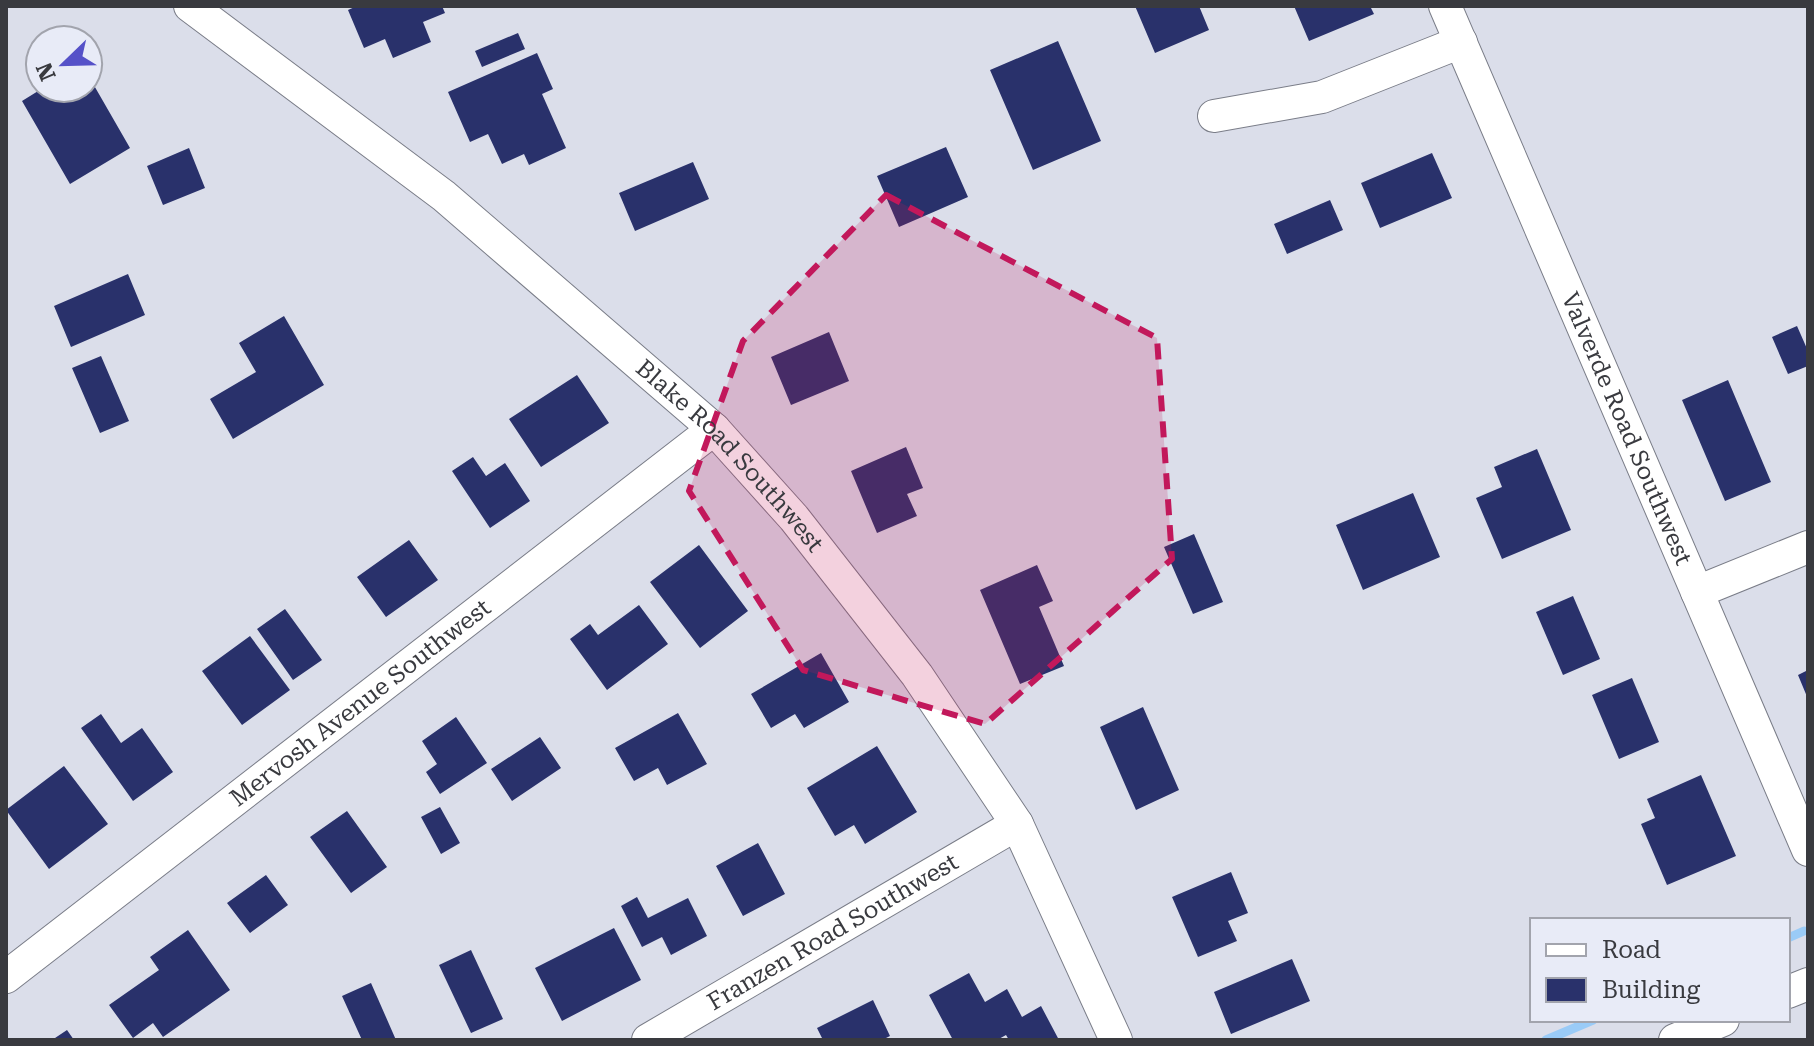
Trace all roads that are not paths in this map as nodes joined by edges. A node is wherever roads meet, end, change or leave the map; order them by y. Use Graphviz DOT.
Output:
graph roads {
  1 [pos="190,6"];
  2 [pos="1445,6"];
  3 [pos="1461,42"];
  4 [pos="1214,116"];
  5 [pos="714,429"];
  6 [pos="1808,547"];
  7 [pos="1697,592"];
  8 [pos="1017,824"];
  9 [pos="1808,850"];
  10 [pos="6,977"];
  11 [pos="1718,1022"];
  12 [pos="648,1040"];
  13 [pos="1116,1040"];
  14 [pos="1675,1040"];
  1 -- 5 [label="street, Blake Road Southwest"];
  2 -- 3 [label="street, Valverde Road Southwest"];
  3 -- 4 [label="street"];
  3 -- 7 [label="street, Valverde Road Southwest"];
  5 -- 8 [label="street, Blake Road Southwest"];
  5 -- 10 [label="street, Mervosh Avenue Southwest"];
  6 -- 7 [label="street"];
  7 -- 9 [label="street, Valverde Road Southwest"];
  8 -- 12 [label="street, Franzen Road Southwest"];
  8 -- 13 [label="street, Blake Road Southwest"];
  11 -- 14 [label="street"];
}
